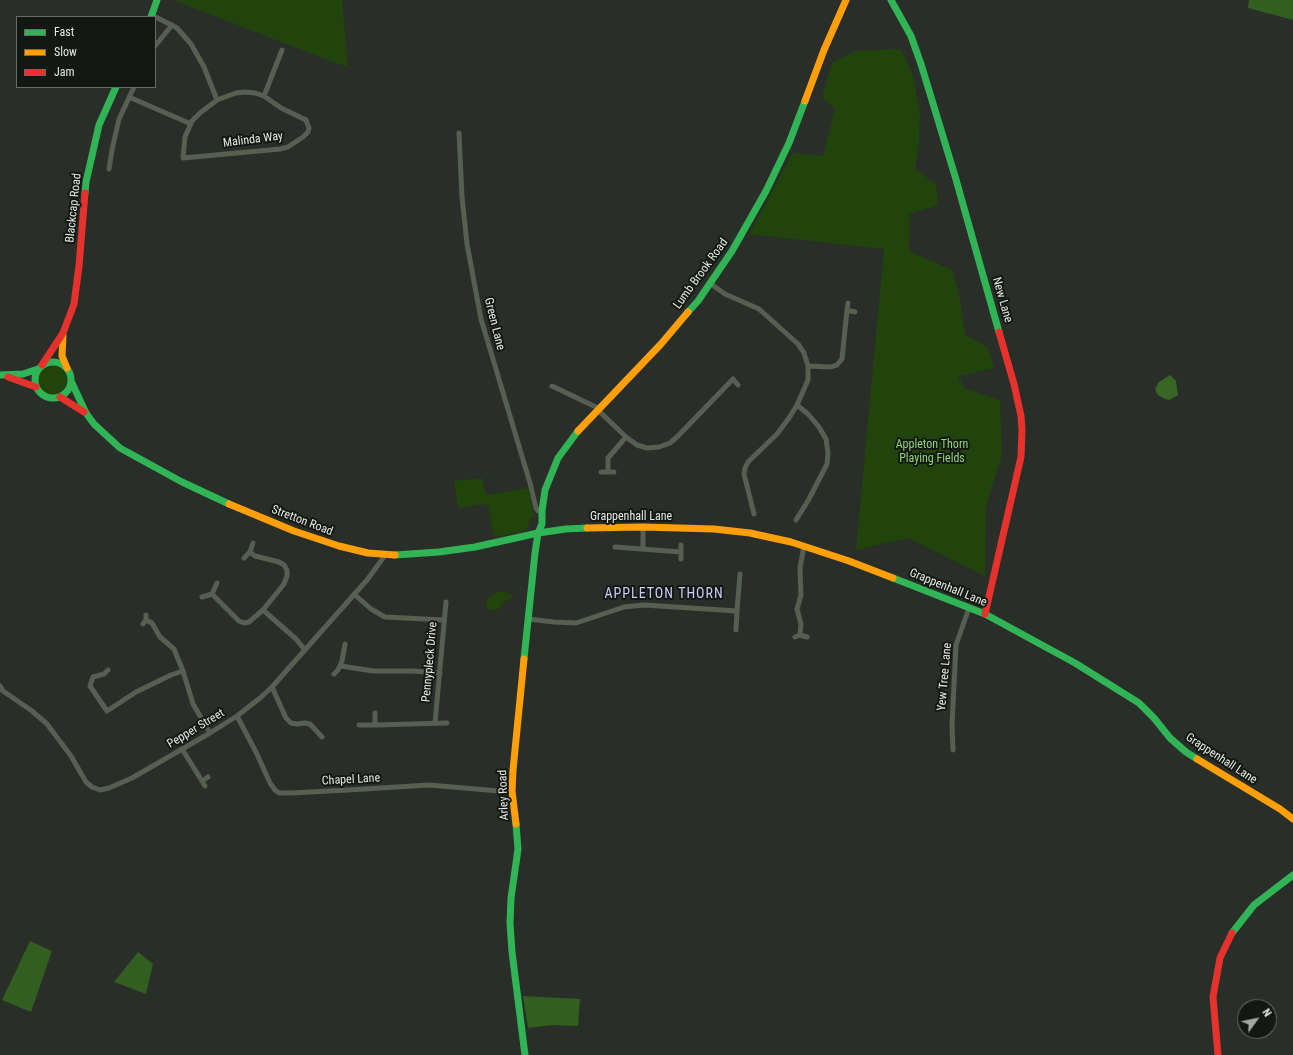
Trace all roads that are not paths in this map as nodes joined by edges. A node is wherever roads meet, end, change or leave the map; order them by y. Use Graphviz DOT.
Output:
graph roads {
  1 [pos="157,0"];
  2 [pos="846,0"];
  3 [pos="891,0"];
  4 [pos="151,16"];
  5 [pos="156,18"];
  6 [pos="172,25"];
  7 [pos="156,45"];
  8 [pos="282,50"];
  9 [pos="116,88"];
  10 [pos="134,88"];
  11 [pos="264,96"];
  12 [pos="129,97"];
  13 [pos="217,100"];
  14 [pos="191,124"];
  15 [pos="460,133"];
  16 [pos="109,169"];
  17 [pos="711,284"];
  18 [pos="848,303"];
  19 [pos="847,310"];
  20 [pos="855,312"];
  21 [pos="63,333"];
  22 [pos="808,366"];
  23 [pos="40,367"];
  24 [pos="67,368"];
  25 [pos="0,374"];
  26 [pos="71,381"];
  27 [pos="738,385"];
  28 [pos="552,386"];
  29 [pos="36,387"];
  30 [pos="60,397"];
  31 [pos="797,405"];
  32 [pos="598,409"];
  33 [pos="86,414"];
  34 [pos="626,437"];
  35 [pos="601,472"];
  36 [pos="608,472"];
  37 [pos="614,472"];
  38 [pos="542,511"];
  39 [pos="754,514"];
  40 [pos="795,521"];
  41 [pos="643,528"];
  42 [pos="538,533"];
  43 [pos="253,543"];
  44 [pos="681,545"];
  45 [pos="804,546"];
  46 [pos="615,547"];
  47 [pos="643,549"];
  48 [pos="250,552"];
  49 [pos="681,552"];
  50 [pos="386,554"];
  51 [pos="244,558"];
  52 [pos="681,559"];
  53 [pos="740,574"];
  54 [pos="216,583"];
  55 [pos="212,594"];
  56 [pos="354,594"];
  57 [pos="202,597"];
  58 [pos="446,602"];
  59 [pos="969,608"];
  60 [pos="263,610"];
  61 [pos="737,611"];
  62 [pos="985,614"];
  63 [pos="528,619"];
  64 [pos="145,620"];
  65 [pos="444,620"];
  66 [pos="736,630"];
  67 [pos="807,637"];
  68 [pos="346,644"];
  69 [pos="305,650"];
  70 [pos="340,666"];
  71 [pos="108,670"];
  72 [pos="184,671"];
  73 [pos="334,674"];
  74 [pos="440,674"];
  75 [pos="85,681"];
  76 [pos="0,686"];
  77 [pos="90,686"];
  78 [pos="272,687"];
  79 [pos="375,713"];
  80 [pos="237,716"];
  81 [pos="446,723"];
  82 [pos="435,724"];
  83 [pos="359,725"];
  84 [pos="375,725"];
  85 [pos="210,733"];
  86 [pos="322,737"];
  87 [pos="182,749"];
  88 [pos="953,750"];
  89 [pos="208,777"];
  90 [pos="202,781"];
  91 [pos="205,786"];
  92 [pos="512,791"];
  93 [pos="1293,819"];
  94 [pos="1293,875"];
  95 [pos="525,1055"];
  96 [pos="1218,1055"];
  1 -- 4 [label="street"];
  2 -- 17 [label="street, Lumb Brook Road"];
  3 -- 62 [label="street, New Lane"];
  5 -- 6 [label="street"];
  6 -- 7 [label="street"];
  6 -- 13 [label="street"];
  8 -- 11 [label="street"];
  9 -- 21 [label="street, Blackcap Road"];
  10 -- 12 [label="street"];
  11 -- 13 [label="street"];
  11 -- 14 [label="street, Malinda Way"];
  12 -- 14 [label="street"];
  12 -- 16 [label="street"];
  13 -- 14 [label="street"];
  15 -- 38 [label="street, Green Lane"];
  17 -- 22 [label="street"];
  17 -- 32 [label="street, Lumb Brook Road"];
  18 -- 19 [label="street"];
  19 -- 20 [label="street"];
  19 -- 22 [label="street"];
  21 -- 23 [label="street, Blackcap Road"];
  21 -- 24 [label="street, Blackcap Road"];
  22 -- 31 [label="street"];
  23 -- 24 [label="street"];
  23 -- 25 [label="street"];
  23 -- 29 [label="street"];
  24 -- 26 [label="street"];
  25 -- 29 [label="street"];
  26 -- 30 [label="street"];
  26 -- 33 [label="street, Stretton Road"];
  27 -- 34 [label="street"];
  28 -- 32 [label="street"];
  29 -- 30 [label="street"];
  30 -- 33 [label="street, Stretton Road"];
  31 -- 39 [label="street"];
  31 -- 40 [label="street"];
  32 -- 34 [label="street"];
  32 -- 38 [label="street, Lumb Brook Road"];
  33 -- 50 [label="street, Stretton Road"];
  34 -- 36 [label="street"];
  35 -- 36 [label="street"];
  36 -- 37 [label="street"];
  38 -- 42 [label="street, Lumb Brook Road"];
  41 -- 42 [label="street, Grappenhall Lane"];
  41 -- 45 [label="street, Grappenhall Lane"];
  41 -- 47 [label="street"];
  42 -- 50 [label="street, Stretton Road"];
  42 -- 63 [label="street, Arley Road"];
  43 -- 48 [label="street"];
  44 -- 49 [label="street"];
  45 -- 59 [label="street, Grappenhall Lane"];
  45 -- 67 [label="street"];
  46 -- 47 [label="street"];
  47 -- 49 [label="street"];
  48 -- 51 [label="street"];
  48 -- 60 [label="street"];
  49 -- 52 [label="street"];
  50 -- 56 [label="street, Pepper Street"];
  53 -- 61 [label="street"];
  54 -- 55 [label="street"];
  55 -- 57 [label="street"];
  55 -- 60 [label="street"];
  56 -- 65 [label="street"];
  56 -- 69 [label="street, Pepper Street"];
  58 -- 65 [label="street, Pennypleck Drive"];
  59 -- 62 [label="street, Grappenhall Lane"];
  59 -- 88 [label="street, Yew Tree Lane"];
  60 -- 69 [label="street"];
  61 -- 63 [label="street"];
  61 -- 66 [label="street"];
  62 -- 93 [label="street, Grappenhall Lane"];
  63 -- 92 [label="street, Arley Road"];
  64 -- 72 [label="street"];
  65 -- 74 [label="street, Pennypleck Drive"];
  68 -- 70 [label="street"];
  69 -- 78 [label="street, Pepper Street"];
  70 -- 73 [label="street"];
  70 -- 74 [label="street"];
  71 -- 77 [label="street"];
  72 -- 77 [label="street"];
  72 -- 85 [label="street"];
  74 -- 82 [label="street, Pennypleck Drive"];
  75 -- 77 [label="street"];
  76 -- 87 [label="street, Pepper Street"];
  78 -- 80 [label="street, Pepper Street"];
  78 -- 86 [label="street"];
  79 -- 84 [label="street"];
  80 -- 85 [label="street, Pepper Street"];
  80 -- 92 [label="street, Chapel Lane"];
  81 -- 82 [label="street"];
  82 -- 84 [label="street"];
  83 -- 84 [label="street"];
  85 -- 87 [label="street, Pepper Street"];
  87 -- 90 [label="street"];
  89 -- 90 [label="street"];
  90 -- 91 [label="street"];
  92 -- 95 [label="street, Arley Road"];
  94 -- 96 [label="street"];
}
